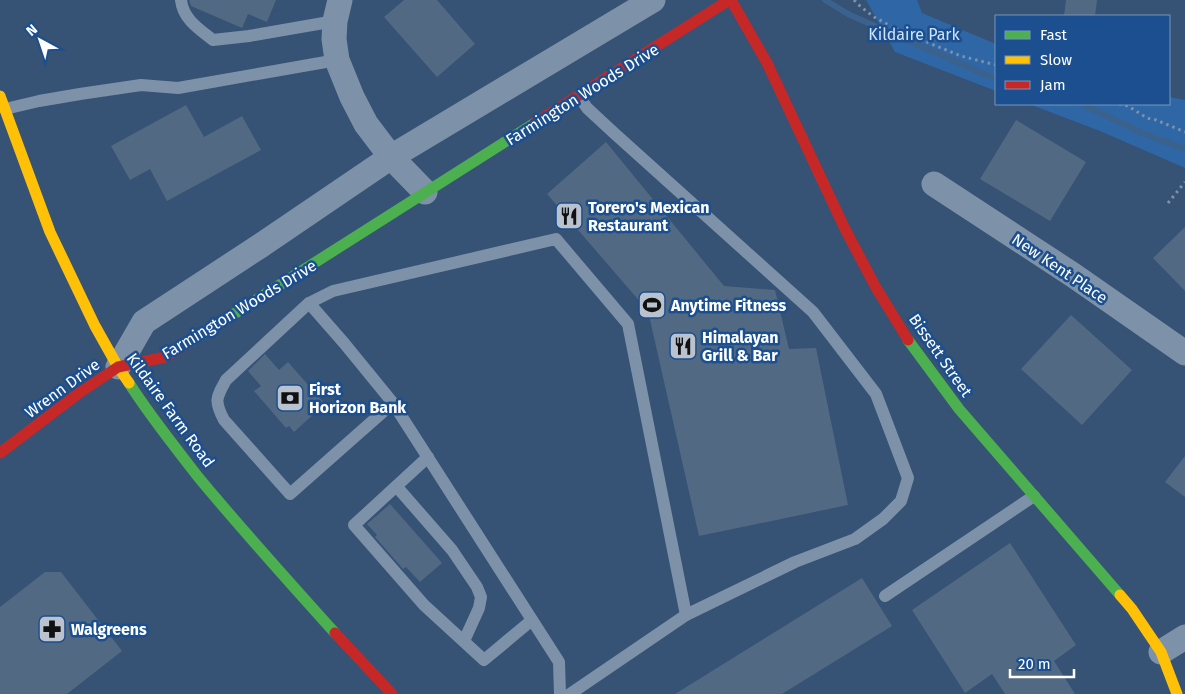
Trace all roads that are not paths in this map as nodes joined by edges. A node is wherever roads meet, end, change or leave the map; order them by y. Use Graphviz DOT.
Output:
graph roads {
  1 [pos="180,0"];
  2 [pos="654,0"];
  3 [pos="730,0"];
  4 [pos="337,10"];
  5 [pos="337,60"];
  6 [pos="0,96"];
  7 [pos="579,96"];
  8 [pos="5,109"];
  9 [pos="392,157"];
  10 [pos="934,184"];
  11 [pos="426,192"];
  12 [pos="309,303"];
  13 [pos="1185,353"];
  14 [pos="118,366"];
  15 [pos="393,403"];
  16 [pos="0,454"];
  17 [pos="428,458"];
  18 [pos="397,487"];
  19 [pos="1034,496"];
  20 [pos="885,596"];
  21 [pos="686,615"];
  22 [pos="532,620"];
  23 [pos="1185,637"];
  24 [pos="464,640"];
  25 [pos="1161,652"];
  26 [pos="392,694"];
  27 [pos="560,694"];
  28 [pos="570,694"];
  29 [pos="1177,694"];
  1 -- 4 [label="lane"];
  2 -- 9 [label="street"];
  3 -- 7 [label="street, Farmington Woods Drive"];
  3 -- 19 [label="street, Bissett Street"];
  4 -- 5 [label="street"];
  5 -- 8 [label="lane"];
  5 -- 9 [label="street"];
  6 -- 8 [label="street, Kildaire Farm Road"];
  7 -- 11 [label="street, Farmington Woods Drive"];
  7 -- 21 [label="lane"];
  8 -- 14 [label="street, Kildaire Farm Road"];
  9 -- 11 [label="street"];
  9 -- 14 [label="street"];
  10 -- 13 [label="street, New Kent Place"];
  11 -- 14 [label="street, Farmington Woods Drive"];
  12 -- 15 [label="lane"];
  12 -- 15 [label="lane"];
  12 -- 21 [label="lane"];
  14 -- 16 [label="street, Wrenn Drive"];
  14 -- 26 [label="street, Kildaire Farm Road"];
  15 -- 17 [label="lane"];
  17 -- 18 [label="lane"];
  17 -- 22 [label="lane"];
  18 -- 24 [label="lane"];
  18 -- 24 [label="lane"];
  19 -- 20 [label="lane"];
  19 -- 25 [label="street, Bissett Street"];
  21 -- 28 [label="lane"];
  22 -- 24 [label="lane"];
  22 -- 27 [label="lane"];
  23 -- 25 [label="street"];
  25 -- 29 [label="street, Bissett Street"];
}
